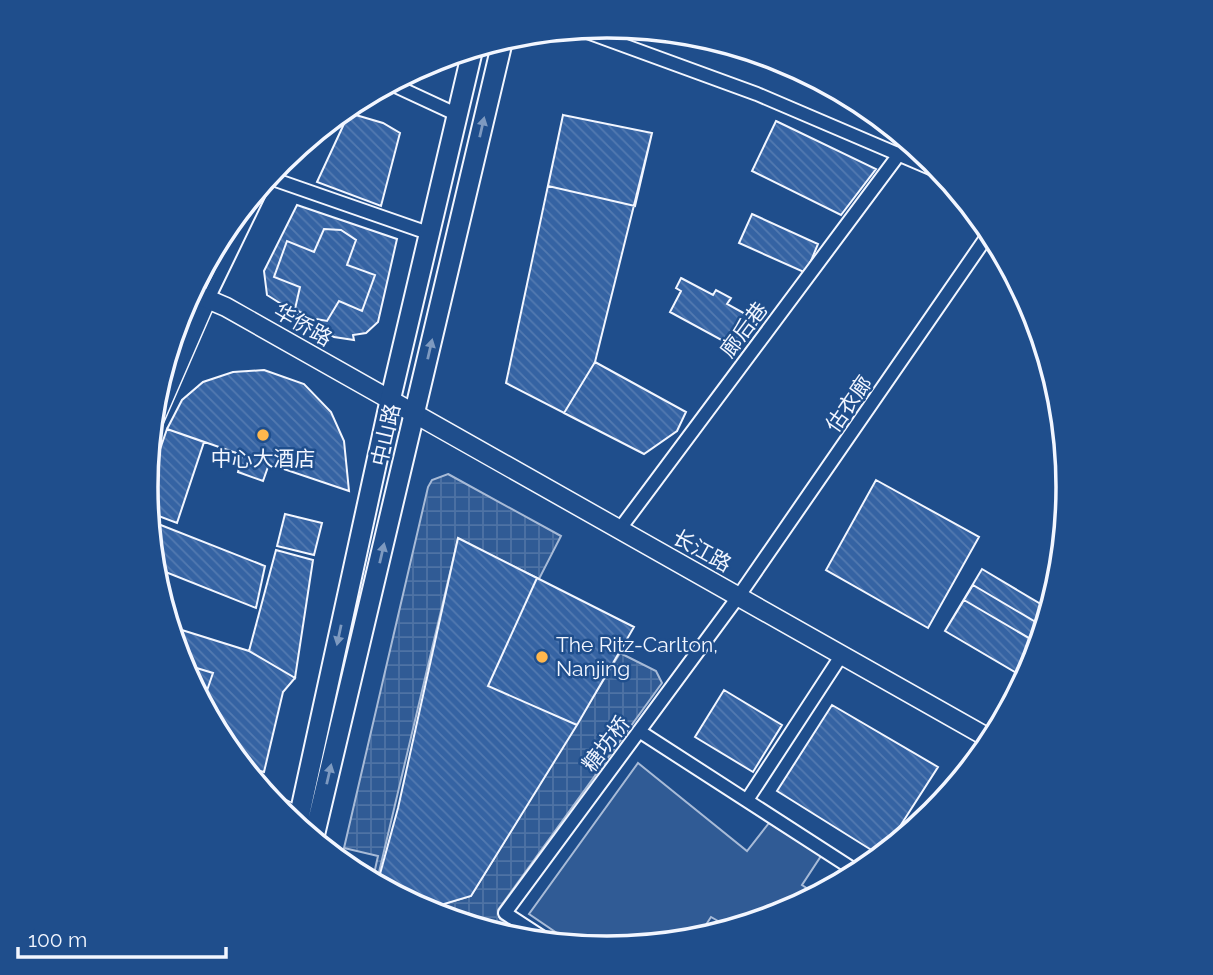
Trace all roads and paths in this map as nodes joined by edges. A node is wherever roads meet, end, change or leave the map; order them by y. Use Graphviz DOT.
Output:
graph roads {
  1 [pos="604,38"];
  2 [pos="500,52"];
  3 [pos="470,60"];
  4 [pos="401,89"];
  5 [pos="458,115"];
  6 [pos="900,153"];
  7 [pos="912,159"];
  8 [pos="279,181"];
  9 [pos="247,218"];
  10 [pos="431,234"];
  11 [pos="983,243"];
  12 [pos="201,296"];
  13 [pos="208,299"];
  14 [pos="169,388"];
  15 [pos="390,401"];
  16 [pos="415,415"];
  17 [pos="619,530"];
  18 [pos="738,597"];
  19 [pos="841,656"];
  20 [pos="639,731"];
  21 [pos="982,734"];
  22 [pos="747,800"];
  23 [pos="295,811"];
  24 [pos="316,830"];
  25 [pos="848,866"];
  26 [pos="531,930"];
  1 -- 6 [label="street"];
  16 -- 2 [label="main road, 中山路, one-way"];
  3 -- 5 [label="main road, 中山路"];
  4 -- 5 [label="street"];
  5 -- 10 [label="main road, 中山路"];
  6 -- 7 [label="street"];
  6 -- 17 [label="street, 廊后巷"];
  8 -- 10 [label="street"];
  9 -- 13 [label="street"];
  10 -- 15 [label="main road, 中山路"];
  11 -- 18 [label="street, 估衣廊"];
  12 -- 13 [label="main road, 华侨路"];
  13 -- 14 [label="street"];
  13 -- 15 [label="main road, 华侨路"];
  15 -- 16 [label="main road, 长江路"];
  15 -- 23 [label="main road, 中山路, one-way"];
  16 -- 17 [label="main road, 长江路"];
  24 -- 16 [label="main road, 中山路, one-way"];
  17 -- 18 [label="main road, 长江路"];
  18 -- 19 [label="main road, 长江路"];
  18 -- 20 [label="street, 糖坊桥"];
  19 -- 21 [label="main road, 长江路"];
  19 -- 22 [label="street"];
  20 -- 22 [label="street"];
  20 -- 26 [label="street, 糖坊桥"];
  22 -- 25 [label="street"];
}
